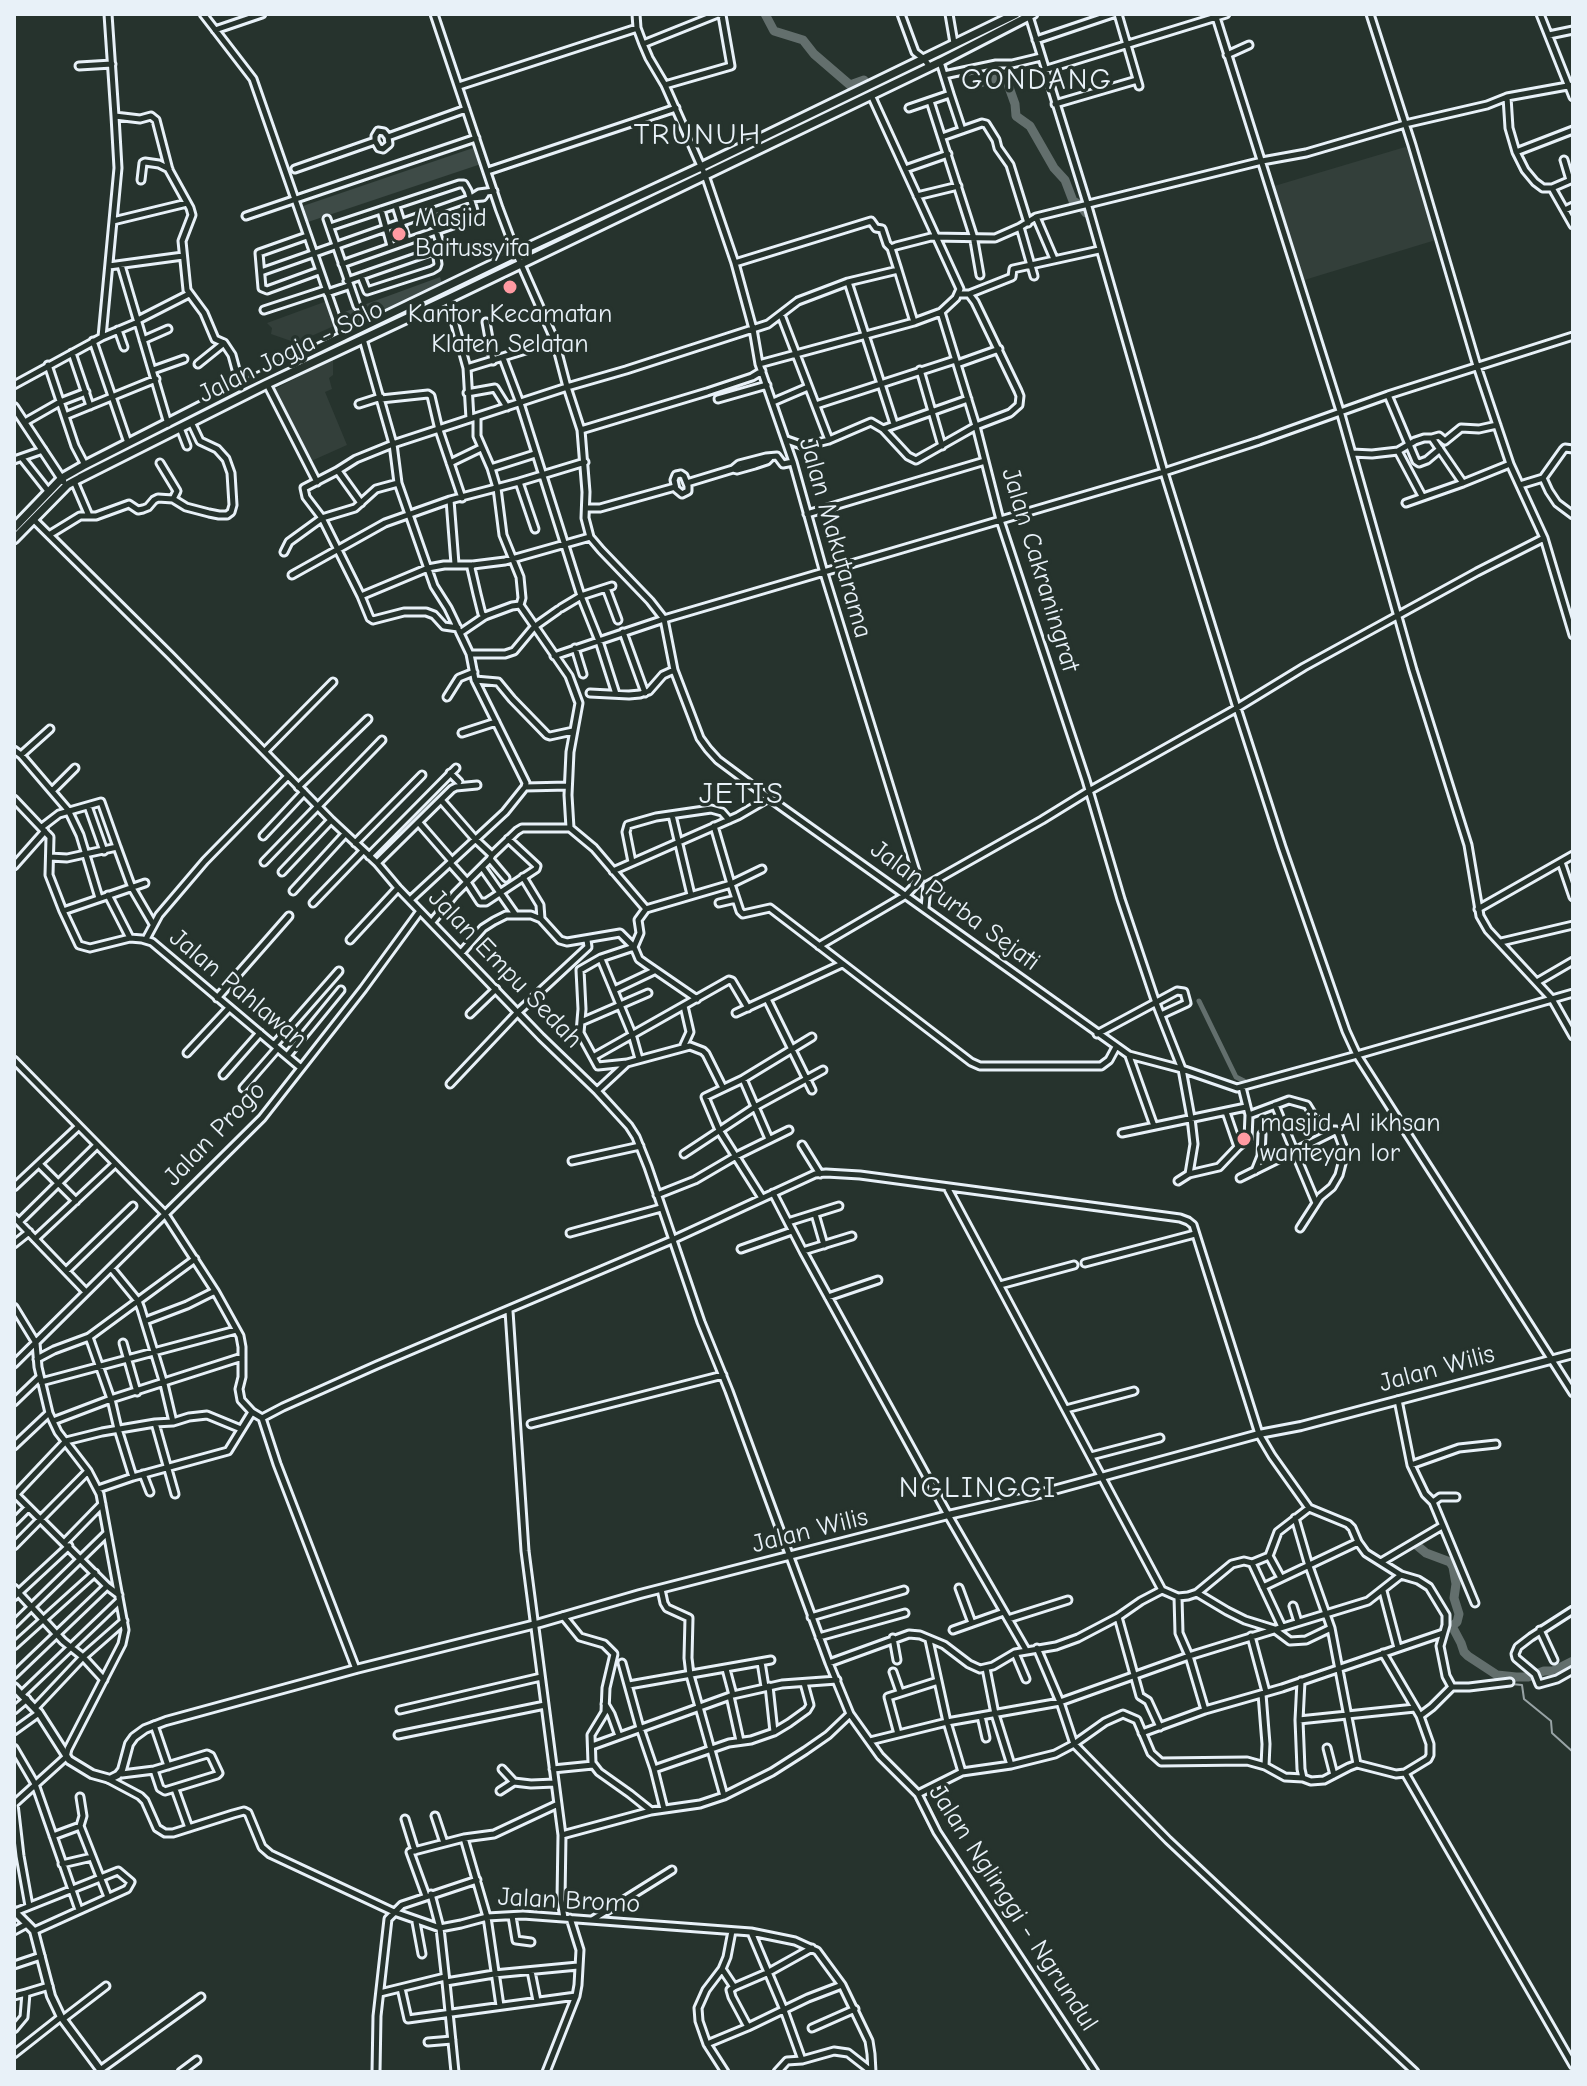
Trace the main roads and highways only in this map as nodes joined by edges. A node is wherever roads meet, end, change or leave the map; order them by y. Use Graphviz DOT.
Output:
graph roads {
  1 [pos="1016,14"];
  2 [pos="1031,15"];
  3 [pos="284,371"];
  4 [pos="14,407"];
  5 [pos="68,481"];
  6 [pos="30,516"];
  7 [pos="14,528"];
  8 [pos="14,539"];
  9 [pos="1573,1354"];
  10 [pos="15,1688"];
  11 [pos="14,1912"];
  12 [pos="101,2071"];
  1 -- 3 [label="highway, Jalan Jogja - Solo"];
  2 -- 3 [label="highway, Jalan Jogja - Solo"];
  3 -- 5 [label="highway, Jalan Jogja - Solo"];
  3 -- 5 [label="highway, Jalan Jogja - Solo"];
  4 -- 5 [label="main road"];
  5 -- 6 [label="highway, Jalan Jogja - Solo"];
  5 -- 6 [label="highway, Jalan Jogja - Solo"];
  6 -- 7 [label="highway, Jalan Jogja - Solo"];
  6 -- 8 [label="highway, Jalan Jogja - Solo"];
  9 -- 10 [label="main road, Jalan Wilis"];
  11 -- 12 [label="main road"];
}
